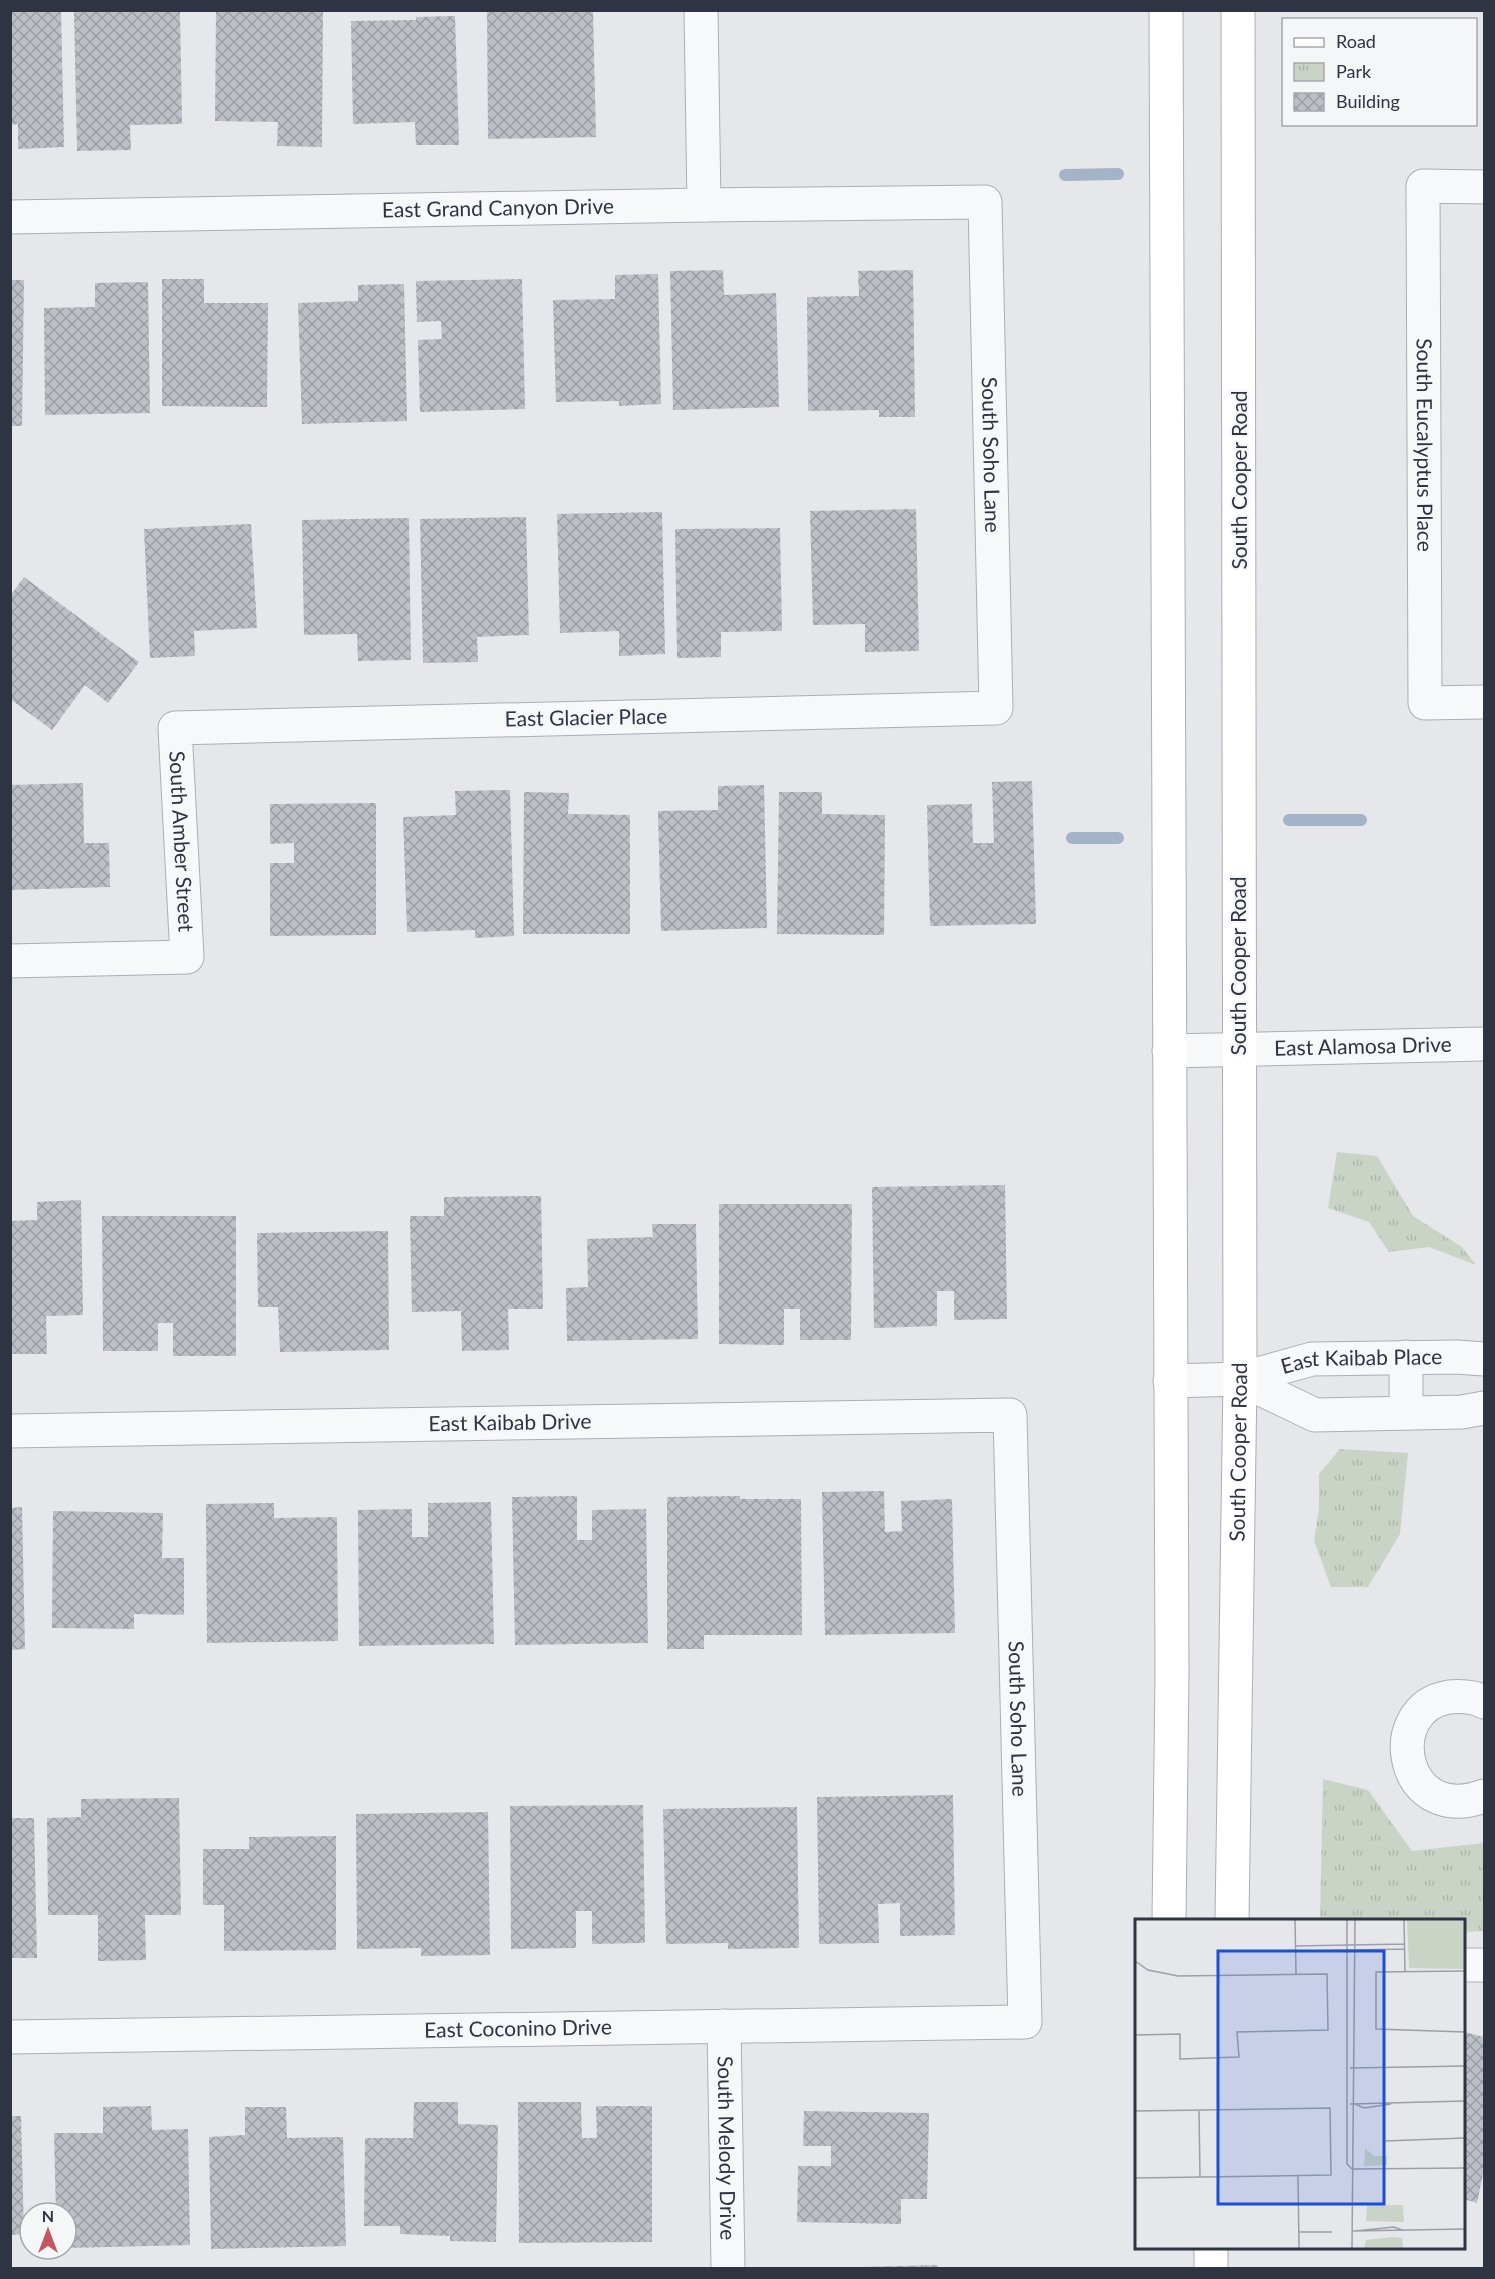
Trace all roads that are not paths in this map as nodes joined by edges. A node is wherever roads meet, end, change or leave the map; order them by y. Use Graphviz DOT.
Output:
graph roads {
  1 [pos="701,10"];
  2 [pos="1166,10"];
  3 [pos="1238,10"];
  4 [pos="1485,187"];
  5 [pos="985,202"];
  6 [pos="704,205"];
  7 [pos="10,217"];
  8 [pos="1485,702"];
  9 [pos="996,708"];
  10 [pos="175,728"];
  11 [pos="10,962"];
  12 [pos="1485,1044"];
  13 [pos="1239,1048"];
  14 [pos="1169,1051"];
  15 [pos="1406,1357"];
  16 [pos="1485,1359"];
  17 [pos="1240,1379"];
  18 [pos="1170,1381"];
  19 [pos="1485,1408"];
  20 [pos="1406,1413"];
  21 [pos="1010,1415"];
  22 [pos="10,1431"];
  23 [pos="1485,1702"];
  24 [pos="1485,1796"];
  25 [pos="1169,1919"];
  26 [pos="1232,1919"];
  27 [pos="1465,1965"];
  28 [pos="1485,1965"];
  29 [pos="1024,2022"];
  30 [pos="724,2026"];
  31 [pos="10,2037"];
  32 [pos="1211,2249"];
  33 [pos="728,2268"];
  34 [pos="1211,2268"];
  1 -- 6 [label="street"];
  2 -- 14 [label="main road"];
  3 -- 13 [label="main road, South Cooper Road"];
  4 -- 8 [label="street, South Eucalyptus Place"];
  5 -- 6 [label="street, East Grand Canyon Drive"];
  5 -- 9 [label="street, South Soho Lane"];
  6 -- 7 [label="street, East Grand Canyon Drive"];
  9 -- 10 [label="street, East Glacier Place"];
  10 -- 11 [label="street, South Amber Street"];
  12 -- 13 [label="street, East Alamosa Drive"];
  13 -- 14 [label="street, East Alamosa Drive"];
  13 -- 17 [label="main road, South Cooper Road"];
  14 -- 18 [label="main road"];
  15 -- 16 [label="street, East Kaibab Place"];
  15 -- 17 [label="street, East Kaibab Place"];
  15 -- 20 [label="street"];
  17 -- 18 [label="street, East Kaibab Place"];
  17 -- 20 [label="street, East Kaibab Place"];
  17 -- 26 [label="main road, South Cooper Road"];
  18 -- 25 [label="main road"];
  19 -- 20 [label="street, East Kaibab Place"];
  21 -- 22 [label="street, East Kaibab Drive"];
  21 -- 29 [label="street, South Soho Lane"];
  23 -- 24 [label="street"];
  27 -- 28 [label="street"];
  29 -- 30 [label="street, East Coconino Drive"];
  30 -- 31 [label="street, East Coconino Drive"];
  30 -- 33 [label="street, South Melody Drive"];
  32 -- 34 [label="main road"];
}
